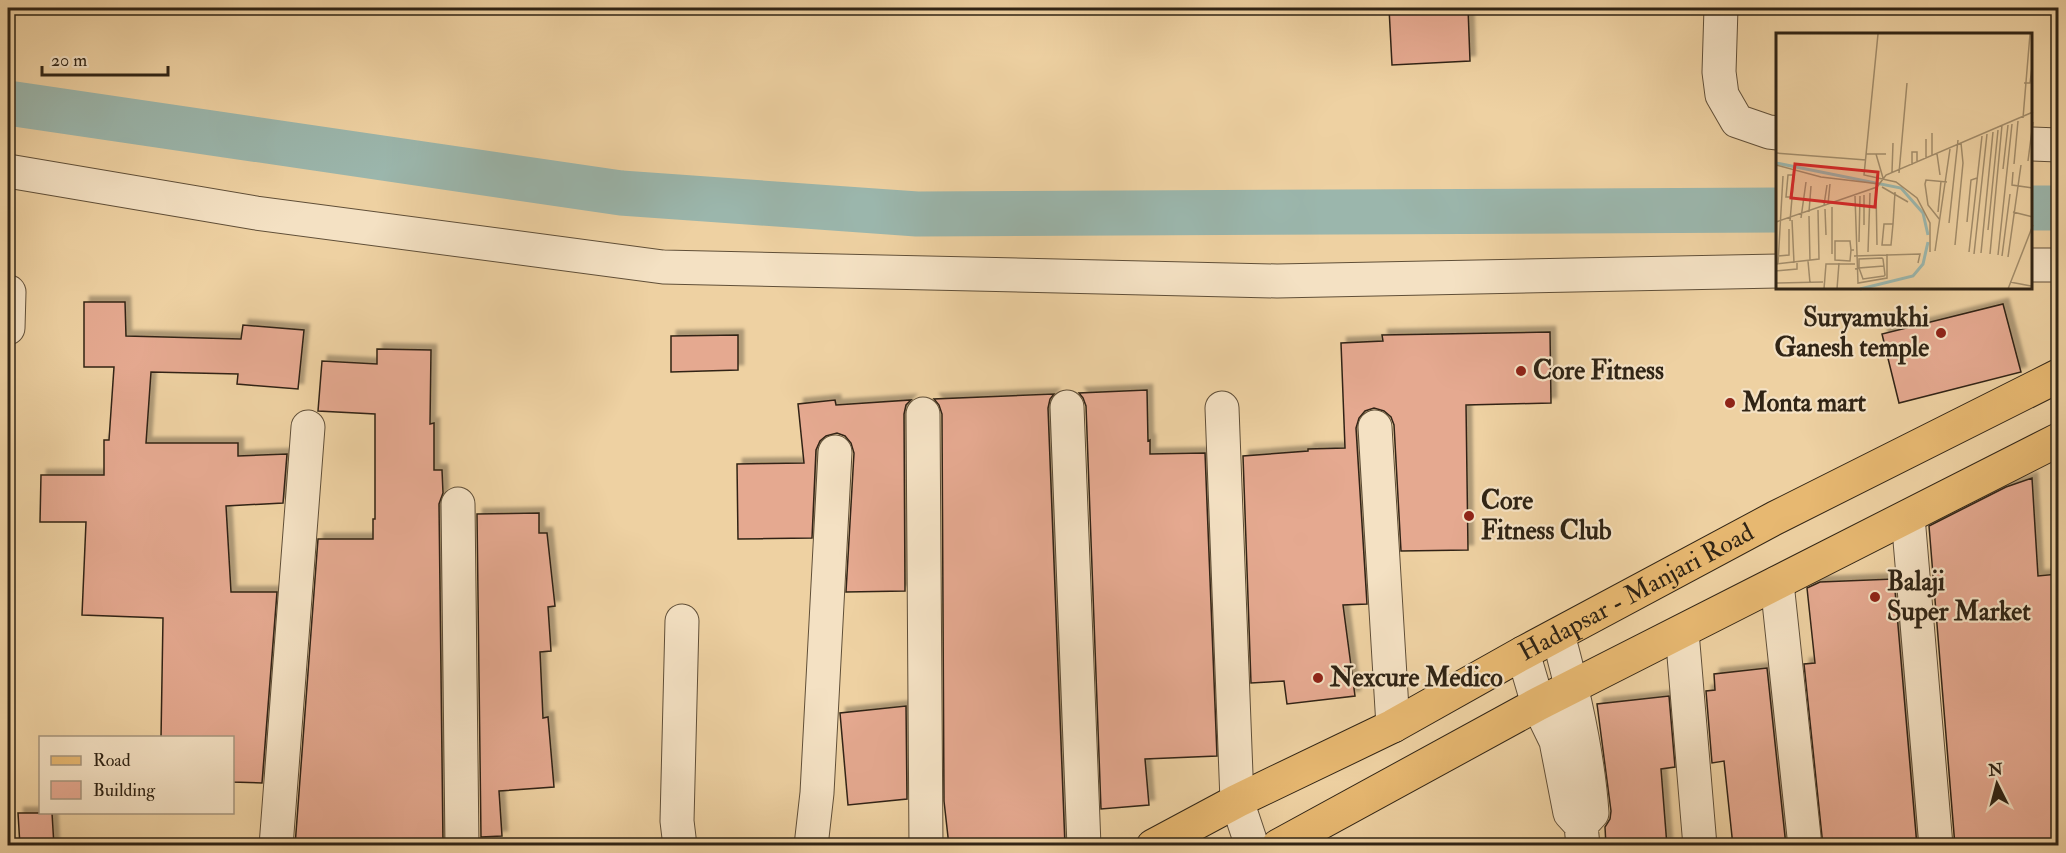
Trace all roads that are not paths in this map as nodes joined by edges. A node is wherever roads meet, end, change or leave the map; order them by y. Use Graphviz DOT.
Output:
graph roads {
  1 [pos="1721,8"];
  2 [pos="1776,133"];
  3 [pos="2033,144"];
  4 [pos="2058,145"];
  5 [pos="8,171"];
  6 [pos="2033,265"];
  7 [pos="2058,266"];
  8 [pos="1776,271"];
  9 [pos="8,292"];
  10 [pos="8,328"];
  11 [pos="2058,376"];
  12 [pos="1067,407"];
  13 [pos="1222,408"];
  14 [pos="923,414"];
  15 [pos="308,427"];
  16 [pos="1375,427"];
  17 [pos="2058,440"];
  18 [pos="836,452"];
  19 [pos="458,504"];
  20 [pos="1908,517"];
  21 [pos="1777,583"];
  22 [pos="682,621"];
  23 [pos="1682,632"];
  24 [pos="1558,635"];
  25 [pos="1523,654"];
  26 [pos="1572,687"];
  27 [pos="1538,704"];
  28 [pos="1393,726"];
  29 [pos="1237,801"];
  30 [pos="1582,835"];
  31 [pos="276,846"];
  32 [pos="462,846"];
  33 [pos="680,846"];
  34 [pos="811,846"];
  35 [pos="926,846"];
  36 [pos="1084,846"];
  37 [pos="1153,846"];
  38 [pos="1252,846"];
  39 [pos="1278,846"];
  40 [pos="1700,846"];
  41 [pos="1804,846"];
  42 [pos="1936,846"];
  1 -- 2 [label="street"];
  3 -- 4 [label="street"];
  5 -- 8 [label="street"];
  6 -- 7 [label="street"];
  9 -- 10 [label="street"];
  11 -- 24 [label="main road, Hadapsar - Manjari Road"];
  12 -- 36 [label="street"];
  13 -- 29 [label="street"];
  14 -- 35 [label="street"];
  15 -- 31 [label="street"];
  16 -- 28 [label="street"];
  17 -- 20 [label="main road, Hadapsar - Manjari Road"];
  18 -- 34 [label="street"];
  19 -- 32 [label="street"];
  20 -- 21 [label="main road, Hadapsar - Manjari Road"];
  20 -- 42 [label="street"];
  21 -- 23 [label="main road, Hadapsar - Manjari Road"];
  21 -- 41 [label="street"];
  22 -- 33 [label="street"];
  23 -- 26 [label="main road, Hadapsar - Manjari Road"];
  23 -- 40 [label="street"];
  24 -- 25 [label="main road, Hadapsar - Manjari Road"];
  24 -- 26 [label="street"];
  25 -- 27 [label="street"];
  25 -- 28 [label="main road, Hadapsar - Manjari Road"];
  26 -- 27 [label="main road, Hadapsar - Manjari Road"];
  26 -- 30 [label="street"];
  27 -- 30 [label="street"];
  27 -- 39 [label="main road, Hadapsar - Manjari Road"];
  28 -- 29 [label="main road, Hadapsar - Manjari Road"];
  29 -- 37 [label="main road, Hadapsar - Manjari Road"];
  29 -- 38 [label="street"];
}
